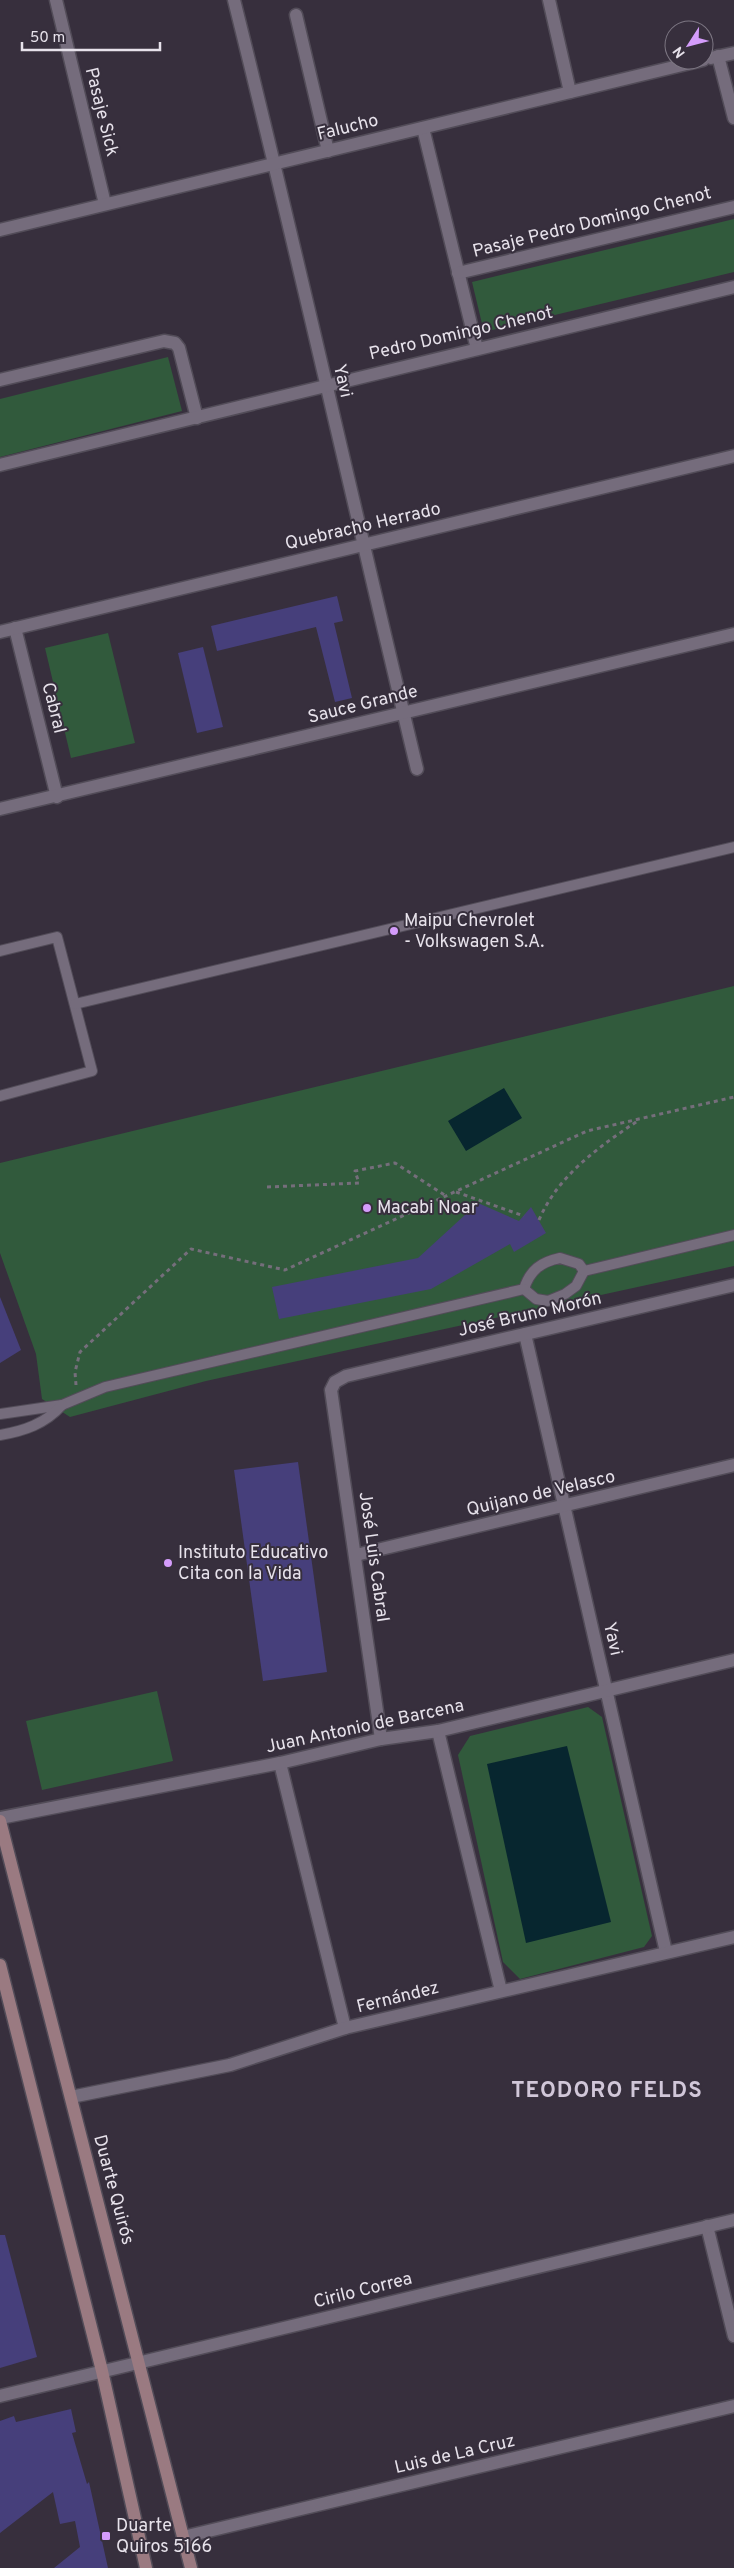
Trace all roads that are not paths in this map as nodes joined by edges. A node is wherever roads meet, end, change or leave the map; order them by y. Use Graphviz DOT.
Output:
graph roads {
  1 [pos="56,0"];
  2 [pos="234,0"];
  3 [pos="549,0"];
  4 [pos="296,15"];
  5 [pos="734,52"];
  6 [pos="718,56"];
  7 [pos="714,57"];
  8 [pos="664,70"];
  9 [pos="570,92"];
  10 [pos="734,118"];
  11 [pos="423,128"];
  12 [pos="328,151"];
  13 [pos="275,164"];
  14 [pos="106,204"];
  15 [pos="734,207"];
  16 [pos="0,230"];
  17 [pos="458,273"];
  18 [pos="734,287"];
  19 [pos="477,349"];
  20 [pos="0,380"];
  21 [pos="325,385"];
  22 [pos="197,418"];
  23 [pos="734,456"];
  24 [pos="0,465"];
  25 [pos="363,545"];
  26 [pos="14,628"];
  27 [pos="0,632"];
  28 [pos="734,634"];
  29 [pos="404,713"];
  30 [pos="417,769"];
  31 [pos="57,797"];
  32 [pos="0,810"];
  33 [pos="734,847"];
  34 [pos="0,951"];
  35 [pos="75,1004"];
  36 [pos="0,1096"];
  37 [pos="734,1235"];
  38 [pos="584,1271"];
  39 [pos="734,1285"];
  40 [pos="524,1288"];
  41 [pos="526,1334"];
  42 [pos="335,1382"];
  43 [pos="62,1405"];
  44 [pos="0,1414"];
  45 [pos="0,1436"];
  46 [pos="734,1465"];
  47 [pos="564,1507"];
  48 [pos="356,1556"];
  49 [pos="734,1660"];
  50 [pos="606,1691"];
  51 [pos="438,1731"];
  52 [pos="382,1739"];
  53 [pos="280,1763"];
  54 [pos="0,1820"];
  55 [pos="734,1936"];
  56 [pos="666,1952"];
  57 [pos="0,1965"];
  58 [pos="501,1991"];
  59 [pos="344,2028"];
  60 [pos="71,2097"];
  61 [pos="734,2220"];
  62 [pos="707,2226"];
  63 [pos="734,2336"];
  64 [pos="140,2363"];
  65 [pos="102,2371"];
  66 [pos="0,2396"];
  67 [pos="734,2406"];
  68 [pos="183,2537"];
  69 [pos="146,2568"];
  70 [pos="191,2568"];
  1 -- 14 [label="street, Pasaje Sick"];
  2 -- 13 [label="street, Yavi"];
  3 -- 9 [label="street"];
  4 -- 12 [label="street"];
  5 -- 6 [label="street, Falucho"];
  6 -- 7 [label="street, Falucho"];
  6 -- 10 [label="street"];
  8 -- 9 [label="street, Falucho"];
  9 -- 11 [label="street, Falucho"];
  11 -- 12 [label="street, Falucho"];
  11 -- 17 [label="street"];
  12 -- 13 [label="street, Falucho"];
  13 -- 14 [label="street, Falucho"];
  13 -- 21 [label="street, Yavi"];
  14 -- 16 [label="street, Falucho"];
  15 -- 17 [label="street, Pasaje Pedro Domingo Chenot"];
  17 -- 19 [label="street"];
  18 -- 19 [label="street, Pedro Domingo Chenot"];
  19 -- 21 [label="street, Pedro Domingo Chenot"];
  20 -- 22 [label="street"];
  21 -- 22 [label="street, Pedro Domingo Chenot"];
  21 -- 25 [label="street, Yavi"];
  22 -- 24 [label="street, Pedro Domingo Chenot"];
  23 -- 25 [label="street, Quebracho Herrado"];
  25 -- 26 [label="street, Quebracho Herrado"];
  25 -- 29 [label="street, Yavi"];
  26 -- 27 [label="street, Quebracho Herrado"];
  26 -- 31 [label="street, Cabral"];
  28 -- 29 [label="street, Sauce Grande"];
  29 -- 30 [label="street, Yavi"];
  29 -- 31 [label="street, Sauce Grande"];
  31 -- 32 [label="street, Sauce Grande"];
  33 -- 35 [label="lane"];
  34 -- 35 [label="lane"];
  35 -- 36 [label="lane"];
  37 -- 38 [label="lane"];
  38 -- 40 [label="lane"];
  38 -- 40 [label="lane"];
  39 -- 41 [label="street, José Bruno Morón"];
  40 -- 43 [label="lane"];
  41 -- 42 [label="street, José Bruno Morón"];
  41 -- 47 [label="street, Yavi"];
  42 -- 48 [label="street, José Luis Cabral"];
  43 -- 44 [label="lane"];
  43 -- 45 [label="lane"];
  46 -- 47 [label="street, Quijano de Velasco"];
  47 -- 48 [label="street, Quijano de Velasco"];
  47 -- 50 [label="street, Yavi"];
  48 -- 52 [label="street, José Luis Cabral"];
  49 -- 50 [label="street, Juan Antonio de Barcena"];
  50 -- 51 [label="street, Juan Antonio de Barcena"];
  50 -- 56 [label="street, Yavi"];
  51 -- 52 [label="street, Juan Antonio de Barcena"];
  51 -- 58 [label="street"];
  52 -- 53 [label="street, Juan Antonio de Barcena"];
  53 -- 54 [label="street, Juan Antonio de Barcena"];
  53 -- 59 [label="street"];
  54 -- 60 [label="main road, Duarte Quirós"];
  55 -- 56 [label="street, Fernández"];
  56 -- 58 [label="street, Fernández"];
  57 -- 65 [label="main road"];
  58 -- 59 [label="street, Fernández"];
  59 -- 60 [label="street, Fernández"];
  60 -- 64 [label="main road, Duarte Quirós"];
  61 -- 62 [label="street, Cirilo Correa"];
  62 -- 63 [label="street"];
  62 -- 64 [label="street, Cirilo Correa"];
  64 -- 65 [label="street, Cirilo Correa"];
  64 -- 68 [label="main road, Duarte Quirós"];
  65 -- 66 [label="street, Cirilo Correa"];
  65 -- 69 [label="main road"];
  67 -- 68 [label="street, Luis de La Cruz"];
  68 -- 70 [label="main road, Duarte Quirós"];
}
